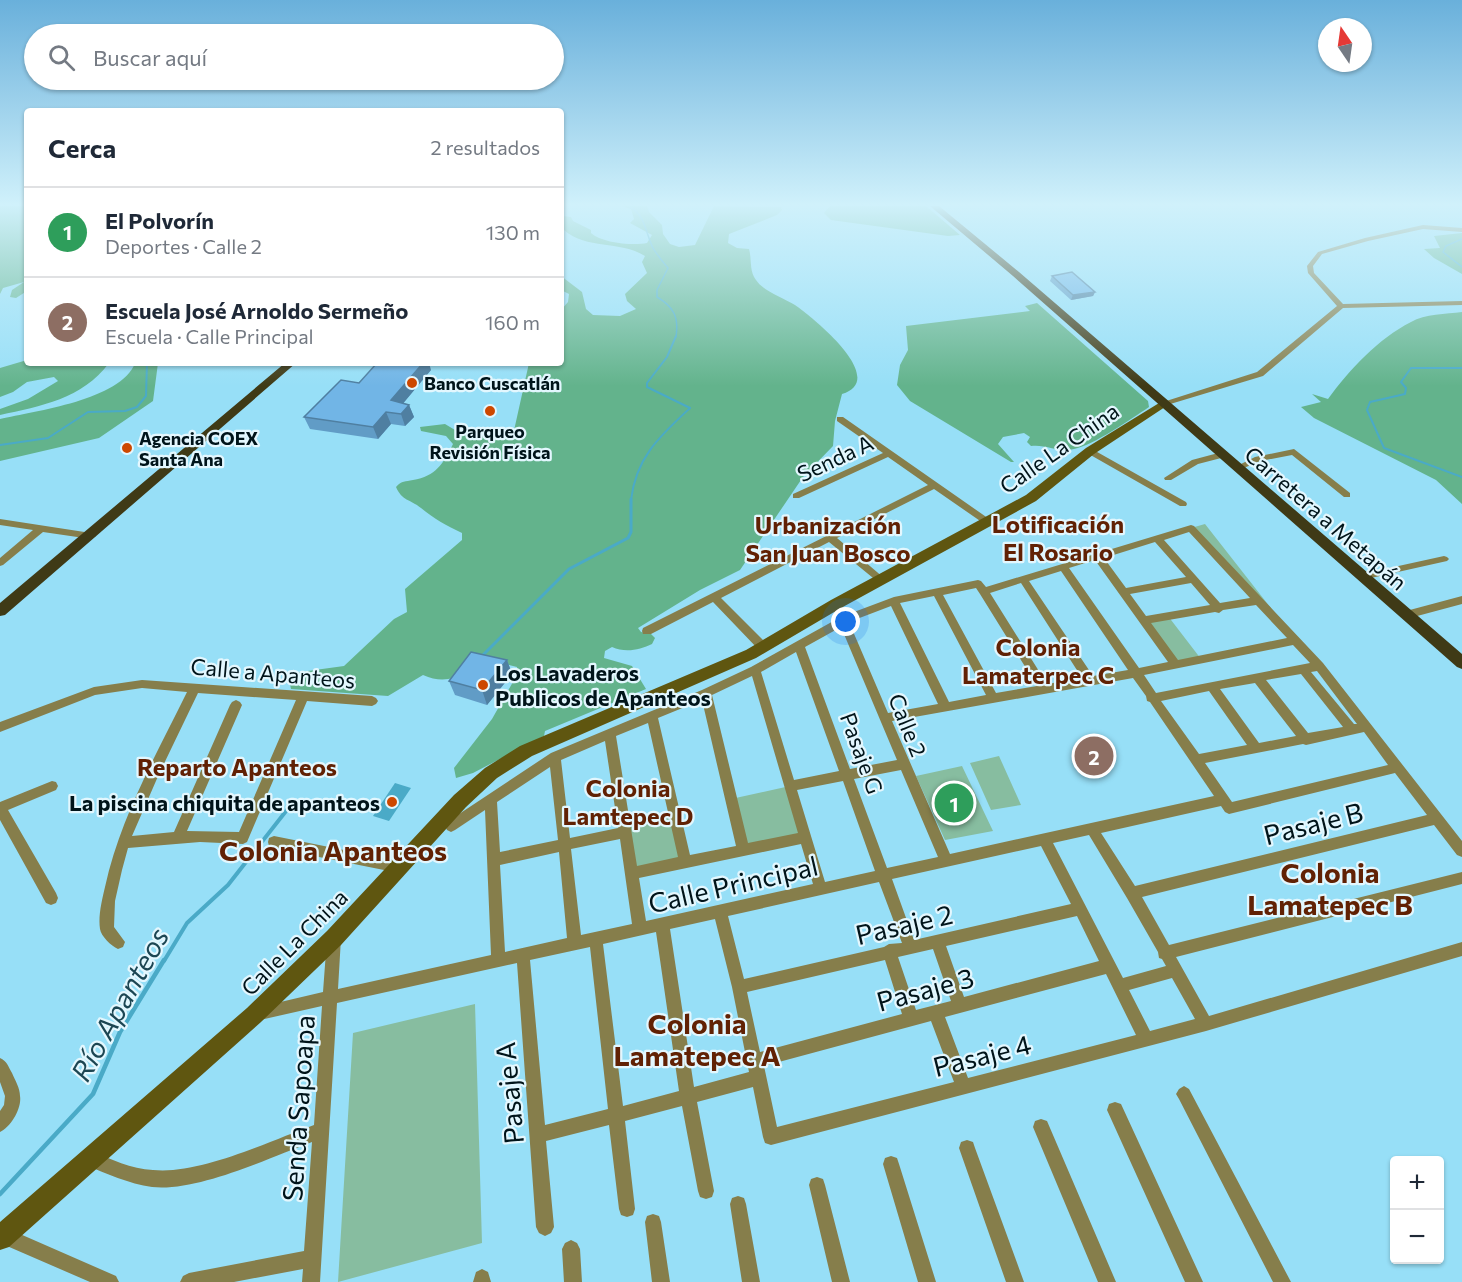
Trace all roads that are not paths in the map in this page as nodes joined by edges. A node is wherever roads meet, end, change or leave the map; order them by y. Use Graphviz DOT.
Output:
graph roads {
  1 [pos="1004,266"];
  2 [pos="1310,266"];
  3 [pos="1462,303"];
  4 [pos="1341,306"];
  5 [pos="288,366"];
  6 [pos="1164,403"];
  7 [pos="840,419"];
  8 [pos="1090,451"];
  9 [pos="889,453"];
  10 [pos="1222,455"];
  11 [pos="1237,468"];
  12 [pos="1168,478"];
  13 [pos="934,484"];
  14 [pos="1347,495"];
  15 [pos="796,496"];
  16 [pos="1184,504"];
  17 [pos="0,522"];
  18 [pos="989,523"];
  19 [pos="41,528"];
  20 [pos="91,536"];
  21 [pos="830,538"];
  22 [pos="1158,538"];
  23 [pos="1098,557"];
  24 [pos="1444,559"];
  25 [pos="0,562"];
  26 [pos="1064,568"];
  27 [pos="1362,577"];
  28 [pos="1023,579"];
  29 [pos="1194,579"];
  30 [pos="881,580"];
  31 [pos="984,591"];
  32 [pos="937,592"];
  33 [pos="1124,592"];
  34 [pos="714,597"];
  35 [pos="1462,600"];
  36 [pos="894,601"];
  37 [pos="1257,601"];
  38 [pos="836,604"];
  39 [pos="1219,609"];
  40 [pos="0,611"];
  41 [pos="1406,615"];
  42 [pos="1143,620"];
  43 [pos="842,621"];
  44 [pos="647,631"];
  45 [pos="1296,640"];
  46 [pos="799,646"];
  47 [pos="763,647"];
  48 [pos="1459,657"];
  49 [pos="1174,664"];
  50 [pos="1319,666"];
  51 [pos="1303,669"];
  52 [pos="755,670"];
  53 [pos="1135,673"];
  54 [pos="1257,677"];
  55 [pos="1090,681"];
  56 [pos="1211,686"];
  57 [pos="195,687"];
  58 [pos="1044,689"];
  59 [pos="706,693"];
  60 [pos="304,695"];
  61 [pos="993,698"];
  62 [pos="1151,698"];
  63 [pos="372,701"];
  64 [pos="236,705"];
  65 [pos="945,706"];
  66 [pos="652,715"];
  67 [pos="885,718"];
  68 [pos="0,727"];
  69 [pos="1366,727"];
  70 [pos="1352,730"];
  71 [pos="610,734"];
  72 [pos="1306,741"];
  73 [pos="1257,749"];
  74 [pos="555,757"];
  75 [pos="1195,760"];
  76 [pos="903,764"];
  77 [pos="1396,768"];
  78 [pos="845,776"];
  79 [pos="52,786"];
  80 [pos="790,786"];
  81 [pos="490,798"];
  82 [pos="1226,804"];
  83 [pos="0,808"];
  84 [pos="1436,819"];
  85 [pos="451,826"];
  86 [pos="1092,829"];
  87 [pos="626,832"];
  88 [pos="178,837"];
  89 [pos="806,837"];
  90 [pos="1045,840"];
  91 [pos="274,842"];
  92 [pos="123,843"];
  93 [pos="565,846"];
  94 [pos="743,850"];
  95 [pos="1462,850"];
  96 [pos="494,860"];
  97 [pos="946,861"];
  98 [pos="685,862"];
  99 [pos="399,867"];
  100 [pos="632,873"];
  101 [pos="883,875"];
  102 [pos="1462,878"];
  103 [pos="821,889"];
  104 [pos="1132,893"];
  105 [pos="51,898"];
  106 [pos="1079,909"];
  107 [pos="720,912"];
  108 [pos="662,924"];
  109 [pos="640,929"];
  110 [pos="334,938"];
  111 [pos="596,939"];
  112 [pos="118,942"];
  113 [pos="937,942"];
  114 [pos="575,944"];
  115 [pos="910,947"];
  116 [pos="1462,949"];
  117 [pos="889,951"];
  118 [pos="1164,953"];
  119 [pos="523,955"];
  120 [pos="498,961"];
  121 [pos="1108,966"];
  122 [pos="1174,970"];
  123 [pos="1119,986"];
  124 [pos="739,987"];
  125 [pos="332,998"];
  126 [pos="960,1006"];
  127 [pos="936,1014"];
  128 [pos="254,1015"];
  129 [pos="911,1018"];
  130 [pos="1206,1024"];
  131 [pos="1146,1040"];
  132 [pos="0,1066"];
  133 [pos="757,1069"];
  134 [pos="963,1086"];
  135 [pos="1184,1094"];
  136 [pos="688,1097"];
  137 [pos="1115,1110"];
  138 [pos="616,1114"];
  139 [pos="0,1124"];
  140 [pos="1041,1127"];
  141 [pos="320,1131"];
  142 [pos="538,1135"];
  143 [pos="967,1148"];
  144 [pos="91,1159"];
  145 [pos="891,1164"];
  146 [pos="817,1185"];
  147 [pos="706,1191"];
  148 [pos="738,1204"];
  149 [pos="627,1209"];
  150 [pos="652,1222"];
  151 [pos="545,1227"];
  152 [pos="2,1237"];
  153 [pos="571,1249"];
  154 [pos="314,1258"];
  155 [pos="110,1282"];
  156 [pos="189,1282"];
  157 [pos="311,1282"];
  158 [pos="573,1282"];
  159 [pos="661,1282"];
  160 [pos="752,1282"];
  161 [pos="841,1282"];
  162 [pos="927,1282"];
  163 [pos="1015,1282"];
  164 [pos="1107,1282"];
  165 [pos="1194,1282"];
  166 [pos="1282,1282"];
  1 -- 6 [label="main road, Carretera a Metapán"];
  2 -- 4 [label="street"];
  3 -- 4 [label="street"];
  4 -- 6 [label="street"];
  5 -- 20 [label="main road"];
  6 -- 8 [label="main road, Calle La China"];
  6 -- 10 [label="main road, Carretera a Metapán"];
  7 -- 9 [label="street"];
  8 -- 16 [label="street"];
  8 -- 18 [label="main road, Calle La China"];
  9 -- 13 [label="street"];
  9 -- 15 [label="street, Senda A"];
  10 -- 11 [label="main road, Carretera a Metapán"];
  10 -- 12 [label="street"];
  11 -- 14 [label="street"];
  11 -- 27 [label="main road, Carretera a Metapán"];
  13 -- 18 [label="street"];
  13 -- 21 [label="street"];
  17 -- 19 [label="street"];
  18 -- 30 [label="main road, Calle La China"];
  19 -- 20 [label="street"];
  19 -- 25 [label="street"];
  20 -- 40 [label="main road"];
  21 -- 30 [label="street"];
  21 -- 34 [label="street"];
  22 -- 23 [label="street"];
  22 -- 29 [label="street"];
  22 -- 37 [label="street"];
  23 -- 26 [label="street"];
  23 -- 33 [label="street"];
  24 -- 27 [label="street"];
  26 -- 28 [label="street"];
  26 -- 53 [label="street"];
  27 -- 41 [label="main road, Carretera a Metapán"];
  28 -- 31 [label="street"];
  28 -- 55 [label="street"];
  29 -- 33 [label="street"];
  29 -- 39 [label="street"];
  30 -- 38 [label="main road, Calle La China"];
  31 -- 32 [label="street"];
  31 -- 58 [label="street"];
  32 -- 36 [label="street"];
  32 -- 61 [label="street"];
  33 -- 42 [label="street"];
  34 -- 44 [label="street"];
  34 -- 47 [label="street"];
  35 -- 41 [label="street"];
  36 -- 43 [label="street"];
  36 -- 65 [label="street"];
  37 -- 39 [label="street"];
  37 -- 45 [label="street"];
  38 -- 43 [label="street, Calle 2"];
  38 -- 47 [label="main road, Calle La China"];
  39 -- 42 [label="street"];
  41 -- 48 [label="main road, Carretera a Metapán"];
  42 -- 49 [label="street"];
  43 -- 46 [label="street"];
  43 -- 67 [label="street, Calle 2"];
  45 -- 49 [label="street"];
  45 -- 50 [label="street"];
  46 -- 52 [label="street"];
  46 -- 78 [label="street, Pasaje G"];
  47 -- 99 [label="main road, Calle La China"];
  49 -- 53 [label="street"];
  50 -- 51 [label="street"];
  50 -- 69 [label="street"];
  51 -- 54 [label="street"];
  51 -- 70 [label="street"];
  52 -- 59 [label="street"];
  52 -- 80 [label="street"];
  53 -- 55 [label="street"];
  53 -- 62 [label="street"];
  54 -- 56 [label="street"];
  54 -- 72 [label="street"];
  55 -- 58 [label="street"];
  56 -- 62 [label="street"];
  56 -- 73 [label="street"];
  57 -- 60 [label="street, Calle a Apanteos"];
  57 -- 68 [label="street, Calle a Apanteos"];
  57 -- 92 [label="street"];
  58 -- 61 [label="street"];
  59 -- 66 [label="street"];
  59 -- 94 [label="street"];
  60 -- 63 [label="street, Calle a Apanteos"];
  60 -- 88 [label="street"];
  61 -- 65 [label="street"];
  62 -- 75 [label="street"];
  64 -- 88 [label="street"];
  65 -- 67 [label="street"];
  66 -- 71 [label="street"];
  66 -- 98 [label="street"];
  67 -- 76 [label="street, Calle 2"];
  69 -- 70 [label="street"];
  69 -- 77 [label="street"];
  70 -- 72 [label="street"];
  71 -- 74 [label="street"];
  71 -- 87 [label="street"];
  72 -- 73 [label="street"];
  73 -- 75 [label="street"];
  74 -- 81 [label="street"];
  74 -- 93 [label="street"];
  75 -- 82 [label="street"];
  76 -- 78 [label="street"];
  76 -- 97 [label="street, Calle 2"];
  77 -- 82 [label="street, Calle Principal"];
  77 -- 84 [label="street"];
  78 -- 80 [label="street"];
  78 -- 101 [label="street, Pasaje G"];
  79 -- 83 [label="street"];
  80 -- 89 [label="street"];
  81 -- 85 [label="street"];
  81 -- 96 [label="street"];
  82 -- 86 [label="street, Calle Principal"];
  83 -- 105 [label="street"];
  84 -- 95 [label="street"];
  84 -- 104 [label="street, Pasaje B"];
  86 -- 90 [label="street, Calle Principal"];
  86 -- 104 [label="street"];
  87 -- 93 [label="street"];
  87 -- 100 [label="street"];
  88 -- 92 [label="street"];
  89 -- 94 [label="street"];
  89 -- 103 [label="street"];
  90 -- 97 [label="street, Calle Principal"];
  90 -- 106 [label="street"];
  91 -- 99 [label="street"];
  92 -- 112 [label="street"];
  93 -- 96 [label="street"];
  93 -- 114 [label="street"];
  94 -- 98 [label="street"];
  96 -- 120 [label="street"];
  97 -- 101 [label="street, Calle Principal"];
  98 -- 100 [label="street"];
  99 -- 110 [label="main road, Calle La China"];
  100 -- 109 [label="street"];
  101 -- 103 [label="street, Calle Principal"];
  101 -- 115 [label="street, Pasaje G"];
  102 -- 118 [label="street"];
  103 -- 107 [label="street, Calle Principal"];
  104 -- 118 [label="street"];
  106 -- 113 [label="street, Pasaje 2"];
  106 -- 121 [label="street"];
  107 -- 108 [label="street, Calle Principal"];
  107 -- 124 [label="street"];
  108 -- 109 [label="street, Calle Principal"];
  108 -- 136 [label="street"];
  109 -- 111 [label="street, Calle Principal"];
  110 -- 125 [label="street, Senda Sapoapa"];
  110 -- 128 [label="main road, Calle La China"];
  111 -- 114 [label="street, Calle Principal"];
  111 -- 138 [label="street"];
  113 -- 115 [label="street, Pasaje 2"];
  113 -- 126 [label="street"];
  114 -- 119 [label="street, Calle Principal"];
  115 -- 117 [label="street, Pasaje 2"];
  116 -- 130 [label="street, Pasaje 4"];
  117 -- 124 [label="street, Pasaje 2"];
  117 -- 129 [label="street"];
  118 -- 122 [label="street"];
  119 -- 120 [label="street, Calle Principal"];
  119 -- 142 [label="street, Pasaje A"];
  120 -- 125 [label="street, Calle Principal"];
  121 -- 123 [label="street"];
  121 -- 126 [label="street, Pasaje 3"];
  122 -- 123 [label="street"];
  122 -- 130 [label="street"];
  123 -- 131 [label="street"];
  124 -- 133 [label="street"];
  125 -- 128 [label="street, Calle Principal"];
  125 -- 141 [label="street, Senda Sapoapa"];
  126 -- 127 [label="street, Pasaje 3"];
  127 -- 129 [label="street, Pasaje 3"];
  127 -- 134 [label="street"];
  128 -- 144 [label="main road, Calle La China"];
  129 -- 133 [label="street, Pasaje 3"];
  130 -- 131 [label="street, Pasaje 4"];
  131 -- 134 [label="street, Pasaje 4"];
  132 -- 139 [label="street"];
  133 -- 134 [label="street, Pasaje 4"];
  133 -- 136 [label="street, Pasaje 3"];
  135 -- 166 [label="street"];
  136 -- 138 [label="street, Pasaje 3"];
  136 -- 147 [label="street"];
  137 -- 165 [label="street"];
  138 -- 142 [label="street, Pasaje 3"];
  138 -- 149 [label="street"];
  140 -- 164 [label="street"];
  141 -- 144 [label="street"];
  141 -- 154 [label="street, Senda Sapoapa"];
  142 -- 151 [label="street, Pasaje A"];
  143 -- 163 [label="street"];
  144 -- 152 [label="main road, Calle La China"];
  145 -- 162 [label="street"];
  146 -- 161 [label="street"];
  148 -- 160 [label="street"];
  150 -- 159 [label="street"];
  152 -- 155 [label="street"];
  153 -- 158 [label="street"];
  154 -- 156 [label="street"];
  154 -- 157 [label="street, Senda Sapoapa"];
}
